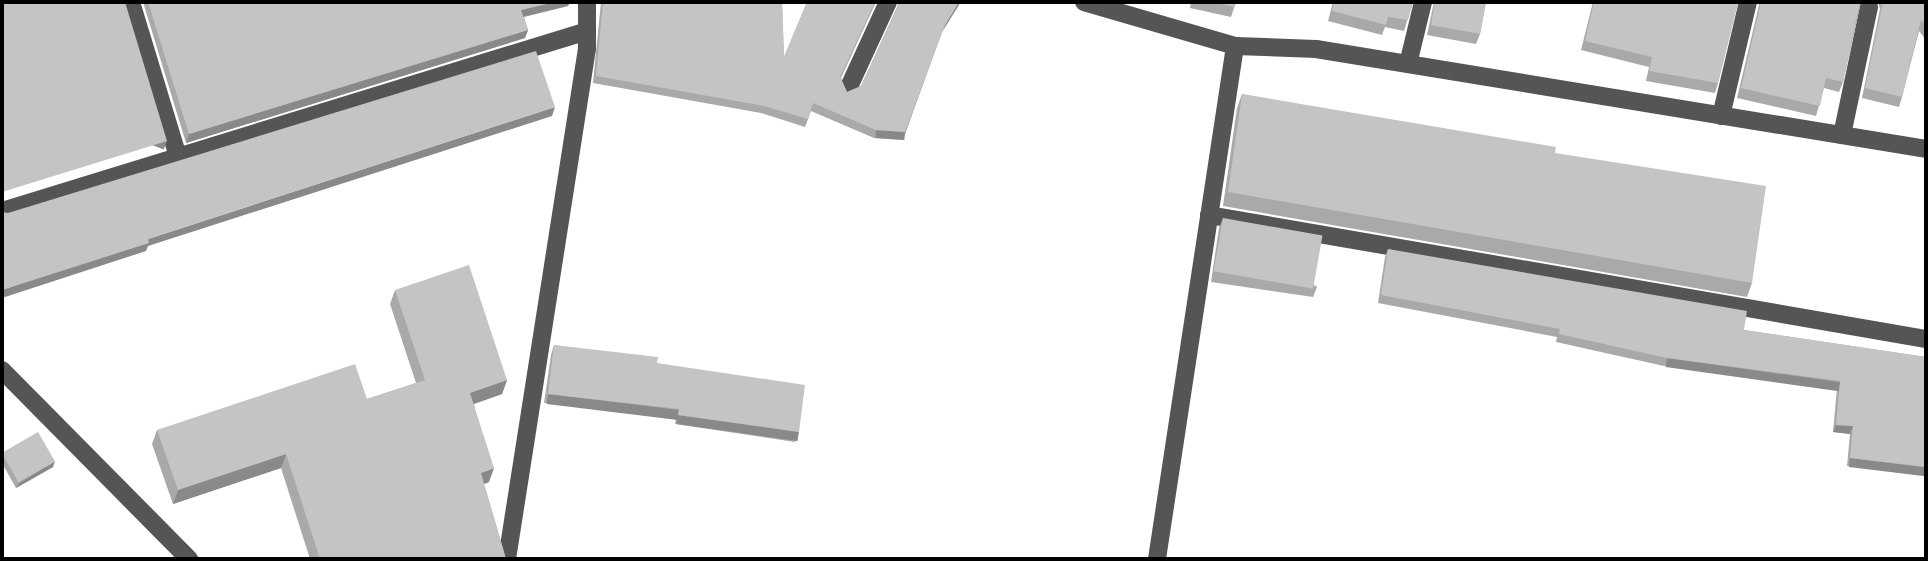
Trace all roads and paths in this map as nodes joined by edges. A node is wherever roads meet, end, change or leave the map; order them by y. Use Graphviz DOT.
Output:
graph roads {
  1 [pos="131,2"];
  2 [pos="587,2"];
  3 [pos="888,2"];
  4 [pos="1084,2"];
  5 [pos="1423,2"];
  6 [pos="1748,2"];
  7 [pos="1869,7"];
  8 [pos="587,31"];
  9 [pos="1235,46"];
  10 [pos="1408,64"];
  11 [pos="848,89"];
  12 [pos="1721,116"];
  13 [pos="1842,135"];
  14 [pos="1926,149"];
  15 [pos="178,157"];
  16 [pos="2,211"];
  17 [pos="1209,215"];
  18 [pos="1926,339"];
  19 [pos="2,370"];
  20 [pos="189,559"];
  21 [pos="507,559"];
  22 [pos="1157,559"];
  1 -- 15 [label="street"];
  2 -- 8 [label="street"];
  3 -- 11 [label="street"];
  4 -- 9 [label="street"];
  5 -- 10 [label="street"];
  6 -- 12 [label="street"];
  7 -- 13 [label="street"];
  8 -- 15 [label="street"];
  8 -- 21 [label="street"];
  9 -- 10 [label="street"];
  9 -- 17 [label="street"];
  10 -- 12 [label="street"];
  12 -- 13 [label="street"];
  13 -- 14 [label="street"];
  15 -- 16 [label="street"];
  17 -- 18 [label="street"];
  17 -- 22 [label="street"];
  19 -- 20 [label="street"];
}
